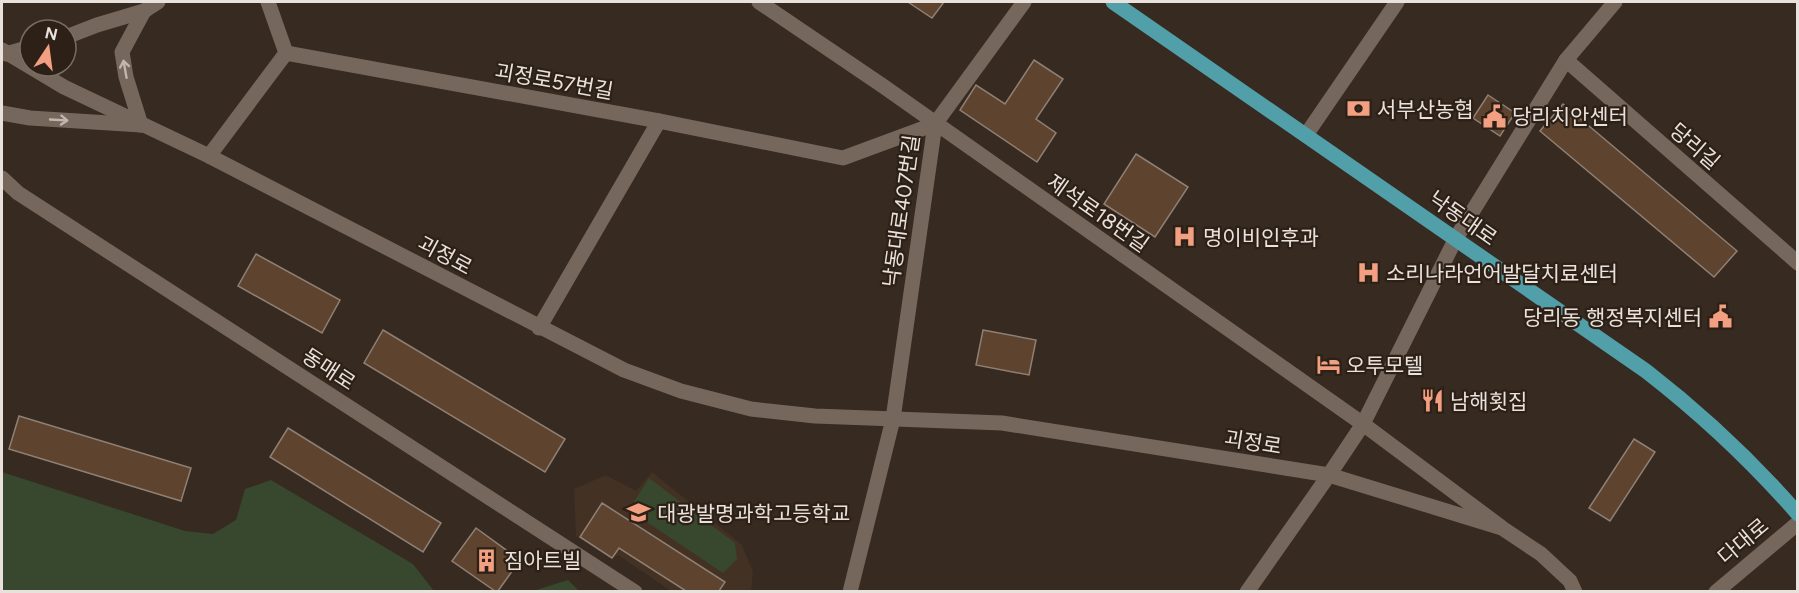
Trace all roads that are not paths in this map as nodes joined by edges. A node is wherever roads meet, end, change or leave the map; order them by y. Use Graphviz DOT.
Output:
graph roads {
  1 [pos="158,2"];
  2 [pos="268,2"];
  3 [pos="759,2"];
  4 [pos="1024,2"];
  5 [pos="1113,2"];
  6 [pos="1397,2"];
  7 [pos="1615,2"];
  8 [pos="144,11"];
  9 [pos="78,32"];
  10 [pos="18,50"];
  11 [pos="286,53"];
  12 [pos="3,54"];
  13 [pos="1566,60"];
  14 [pos="2,113"];
  15 [pos="659,121"];
  16 [pos="141,124"];
  17 [pos="935,124"];
  18 [pos="1306,135"];
  19 [pos="209,156"];
  20 [pos="2,178"];
  21 [pos="1455,238"];
  22 [pos="1797,263"];
  23 [pos="539,328"];
  24 [pos="893,418"];
  25 [pos="1363,424"];
  26 [pos="1329,475"];
  27 [pos="1797,514"];
  28 [pos="1797,523"];
  29 [pos="1502,528"];
  30 [pos="635,591"];
  31 [pos="850,591"];
  32 [pos="1247,591"];
  33 [pos="1575,591"];
  34 [pos="1716,591"];
  1 -- 8 [label="street"];
  2 -- 11 [label="street"];
  3 -- 17 [label="street, 제석로18번길"];
  4 -- 17 [label="street, 낙동대로407번길"];
  5 -- 18 [label="main road, 낙동대로"];
  6 -- 18 [label="street"];
  7 -- 13 [label="street"];
  8 -- 9 [label="street"];
  16 -- 8 [label="street, one-way"];
  10 -- 12 [label="street"];
  11 -- 15 [label="street, 괴정로57번길"];
  11 -- 19 [label="street"];
  12 -- 16 [label="street, 괴정로"];
  13 -- 21 [label="street"];
  13 -- 22 [label="street, 당리길"];
  14 -- 16 [label="street, one-way"];
  15 -- 17 [label="street, 괴정로57번길"];
  15 -- 23 [label="street"];
  16 -- 19 [label="street, 괴정로"];
  17 -- 24 [label="street, 낙동대로407번길"];
  17 -- 25 [label="street, 제석로18번길"];
  18 -- 21 [label="main road, 낙동대로"];
  19 -- 23 [label="street, 괴정로"];
  20 -- 30 [label="street, 동매로"];
  21 -- 25 [label="street"];
  21 -- 27 [label="main road, 낙동대로"];
  23 -- 24 [label="street, 괴정로"];
  24 -- 26 [label="street, 괴정로"];
  24 -- 31 [label="street"];
  25 -- 26 [label="street"];
  25 -- 29 [label="street, 제석로18번길"];
  26 -- 29 [label="street, 괴정로"];
  26 -- 32 [label="street"];
  28 -- 34 [label="street, 다대로"];
  29 -- 33 [label="street, 괴정로"];
}
